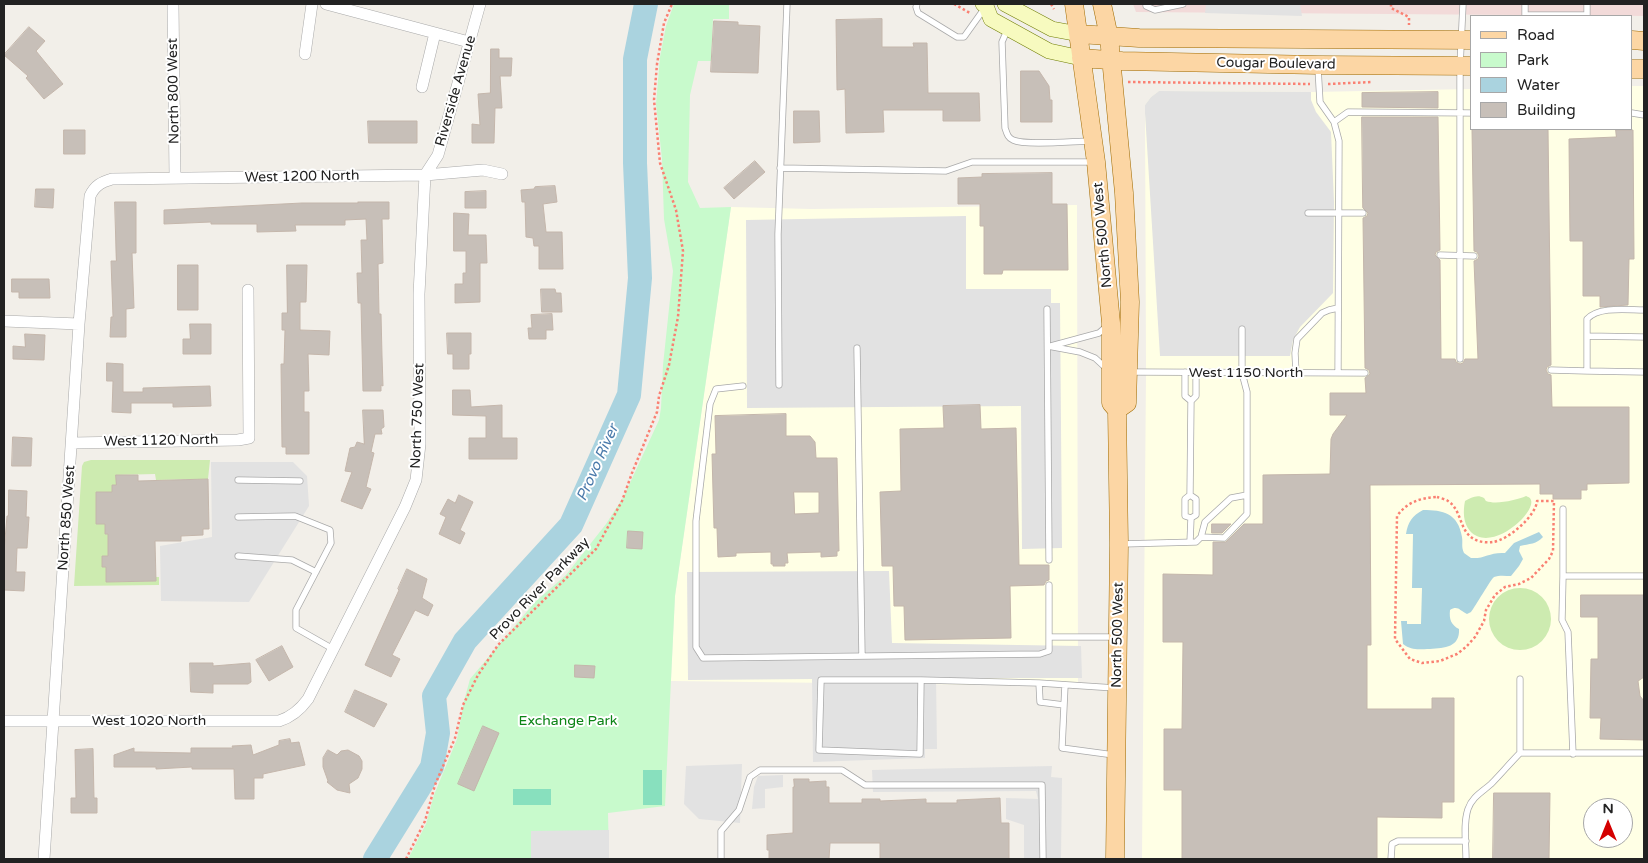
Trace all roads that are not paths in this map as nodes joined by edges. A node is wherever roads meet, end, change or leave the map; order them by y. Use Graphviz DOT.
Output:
graph roads {
  1 [pos="173,4"];
  2 [pos="312,4"];
  3 [pos="326,4"];
  4 [pos="480,4"];
  5 [pos="787,4"];
  6 [pos="917,4"];
  7 [pos="989,4"];
  8 [pos="1005,4"];
  9 [pos="1074,4"];
  10 [pos="1102,4"];
  11 [pos="1146,4"];
  12 [pos="1183,4"];
  13 [pos="1463,4"];
  14 [pos="1008,28"];
  15 [pos="434,33"];
  16 [pos="1079,34"];
  17 [pos="1109,37"];
  18 [pos="1466,40"];
  19 [pos="469,42"];
  20 [pos="305,54"];
  21 [pos="1081,58"];
  22 [pos="1111,60"];
  23 [pos="1318,65"];
  24 [pos="1466,66"];
  25 [pos="422,87"];
  26 [pos="1460,113"];
  27 [pos="1470,113"];
  28 [pos="1334,122"];
  29 [pos="1094,141"];
  30 [pos="1096,162"];
  31 [pos="780,168"];
  32 [pos="502,174"];
  33 [pos="425,175"];
  34 [pos="175,178"];
  35 [pos="102,182"];
  36 [pos="1308,213"];
  37 [pos="1339,214"];
  38 [pos="1363,214"];
  39 [pos="1440,255"];
  40 [pos="1460,256"];
  41 [pos="1474,256"];
  42 [pos="248,290"];
  43 [pos="1338,308"];
  44 [pos="1046,309"];
  45 [pos="1644,310"];
  46 [pos="4,321"];
  47 [pos="1111,323"];
  48 [pos="79,324"];
  49 [pos="1242,329"];
  50 [pos="1587,336"];
  51 [pos="1644,337"];
  52 [pos="1048,346"];
  53 [pos="857,348"];
  54 [pos="1460,359"];
  55 [pos="1551,370"];
  56 [pos="1586,371"];
  57 [pos="1119,372"];
  58 [pos="1185,372"];
  59 [pos="1196,372"];
  60 [pos="1644,372"];
  61 [pos="1242,373"];
  62 [pos="1296,373"];
  63 [pos="1338,373"];
  64 [pos="1365,373"];
  65 [pos="743,386"];
  66 [pos="779,386"];
  67 [pos="1191,401"];
  68 [pos="72,443"];
  69 [pos="238,480"];
  70 [pos="300,481"];
  71 [pos="1190,495"];
  72 [pos="1247,495"];
  73 [pos="1563,509"];
  74 [pos="238,517"];
  75 [pos="1190,518"];
  76 [pos="1201,537"];
  77 [pos="1190,542"];
  78 [pos="1118,544"];
  79 [pos="238,556"];
  80 [pos="1050,560"];
  81 [pos="316,572"];
  82 [pos="1563,576"];
  83 [pos="1644,576"];
  84 [pos="1050,585"];
  85 [pos="1049,637"];
  86 [pos="1118,637"];
  87 [pos="333,650"];
  88 [pos="862,656"];
  89 [pos="1520,679"];
  90 [pos="921,680"];
  91 [pos="1039,683"];
  92 [pos="1065,685"];
  93 [pos="1117,688"];
  94 [pos="1064,705"];
  95 [pos="293,715"];
  96 [pos="4,721"];
  97 [pos="54,722"];
  98 [pos="1520,753"];
  99 [pos="1644,753"];
  100 [pos="1573,754"];
  101 [pos="1116,756"];
  102 [pos="1466,841"];
  103 [pos="44,859"];
  104 [pos="721,859"];
  105 [pos="1043,859"];
  106 [pos="1115,859"];
  107 [pos="1391,859"];
  108 [pos="1466,859"];
  1 -- 34 [label="street, North 800 West"];
  2 -- 20 [label="street"];
  3 -- 15 [label="street"];
  4 -- 19 [label="street, Riverside Avenue"];
  5 -- 31 [label="lane"];
  6 -- 7 [label="lane"];
  7 -- 14 [label="main road"];
  8 -- 16 [label="main road"];
  9 -- 16 [label="main road, North 500 West"];
  10 -- 17 [label="main road, North 500 West"];
  11 -- 12 [label="lane"];
  13 -- 18 [label="lane"];
  14 -- 21 [label="main road"];
  14 -- 29 [label="lane"];
  15 -- 19 [label="street"];
  15 -- 25 [label="street"];
  16 -- 17 [label="main road, Cougar Boulevard"];
  16 -- 21 [label="main road, North 500 West"];
  17 -- 18 [label="main road, Cougar Boulevard"];
  17 -- 22 [label="main road, North 500 West"];
  18 -- 24 [label="lane"];
  19 -- 33 [label="street, Riverside Avenue"];
  21 -- 22 [label="main road, Cougar Boulevard"];
  21 -- 29 [label="main road, North 500 West"];
  22 -- 23 [label="main road, Cougar Boulevard"];
  22 -- 57 [label="main road, North 500 West"];
  23 -- 24 [label="main road, Cougar Boulevard"];
  23 -- 28 [label="lane"];
  24 -- 26 [label="lane"];
  26 -- 27 [label="lane"];
  26 -- 28 [label="lane"];
  26 -- 40 [label="lane"];
  28 -- 37 [label="lane"];
  29 -- 30 [label="main road, North 500 West"];
  30 -- 31 [label="lane"];
  30 -- 47 [label="main road, North 500 West"];
  31 -- 66 [label="lane"];
  32 -- 33 [label="street, West 1200 North"];
  33 -- 34 [label="street, West 1200 North"];
  33 -- 87 [label="street, North 750 West"];
  34 -- 35 [label="street, West 1200 North"];
  35 -- 48 [label="street, North 850 West"];
  36 -- 37 [label="lane"];
  37 -- 38 [label="lane"];
  37 -- 43 [label="lane"];
  39 -- 40 [label="lane"];
  40 -- 41 [label="lane"];
  40 -- 54 [label="lane"];
  42 -- 68 [label="street, West 1120 North"];
  43 -- 62 [label="lane"];
  43 -- 63 [label="lane"];
  44 -- 52 [label="lane"];
  45 -- 50 [label="lane"];
  46 -- 48 [label="street"];
  47 -- 52 [label="lane"];
  47 -- 57 [label="main road, North 500 West"];
  48 -- 68 [label="street, North 850 West"];
  49 -- 61 [label="lane"];
  50 -- 51 [label="lane"];
  50 -- 56 [label="lane"];
  52 -- 57 [label="lane"];
  52 -- 80 [label="lane"];
  53 -- 88 [label="lane"];
  55 -- 56 [label="lane"];
  56 -- 60 [label="lane"];
  57 -- 58 [label="lane, West 1150 North"];
  57 -- 78 [label="main road, North 500 West"];
  58 -- 59 [label="lane, West 1150 North"];
  58 -- 67 [label="lane"];
  59 -- 61 [label="lane, West 1150 North"];
  59 -- 67 [label="lane"];
  61 -- 62 [label="lane, West 1150 North"];
  61 -- 72 [label="lane"];
  62 -- 63 [label="lane, West 1150 North"];
  63 -- 64 [label="lane, West 1150 North"];
  65 -- 88 [label="lane"];
  67 -- 71 [label="lane"];
  68 -- 97 [label="street, North 850 West"];
  69 -- 70 [label="lane"];
  71 -- 75 [label="lane"];
  71 -- 75 [label="lane"];
  72 -- 76 [label="lane"];
  72 -- 76 [label="lane"];
  73 -- 82 [label="lane"];
  74 -- 81 [label="lane"];
  75 -- 77 [label="lane"];
  76 -- 77 [label="lane"];
  77 -- 78 [label="lane"];
  78 -- 86 [label="main road, North 500 West"];
  79 -- 81 [label="lane"];
  81 -- 87 [label="lane"];
  82 -- 83 [label="lane"];
  82 -- 100 [label="lane"];
  84 -- 85 [label="lane"];
  85 -- 86 [label="lane"];
  85 -- 88 [label="lane"];
  86 -- 93 [label="main road, North 500 West"];
  87 -- 95 [label="street, North 750 West"];
  89 -- 98 [label="lane"];
  90 -- 90 [label="lane"];
  90 -- 91 [label="lane"];
  91 -- 92 [label="lane"];
  91 -- 94 [label="lane"];
  92 -- 93 [label="lane"];
  92 -- 94 [label="lane"];
  93 -- 101 [label="main road, North 500 West"];
  94 -- 101 [label="lane"];
  95 -- 97 [label="street, West 1020 North"];
  96 -- 97 [label="street, West 1020 North"];
  97 -- 103 [label="street, North 850 West"];
  98 -- 100 [label="lane"];
  98 -- 102 [label="lane"];
  99 -- 100 [label="lane"];
  101 -- 106 [label="main road, North 500 West"];
  102 -- 107 [label="lane"];
  102 -- 108 [label="lane"];
  104 -- 105 [label="lane"];
}
